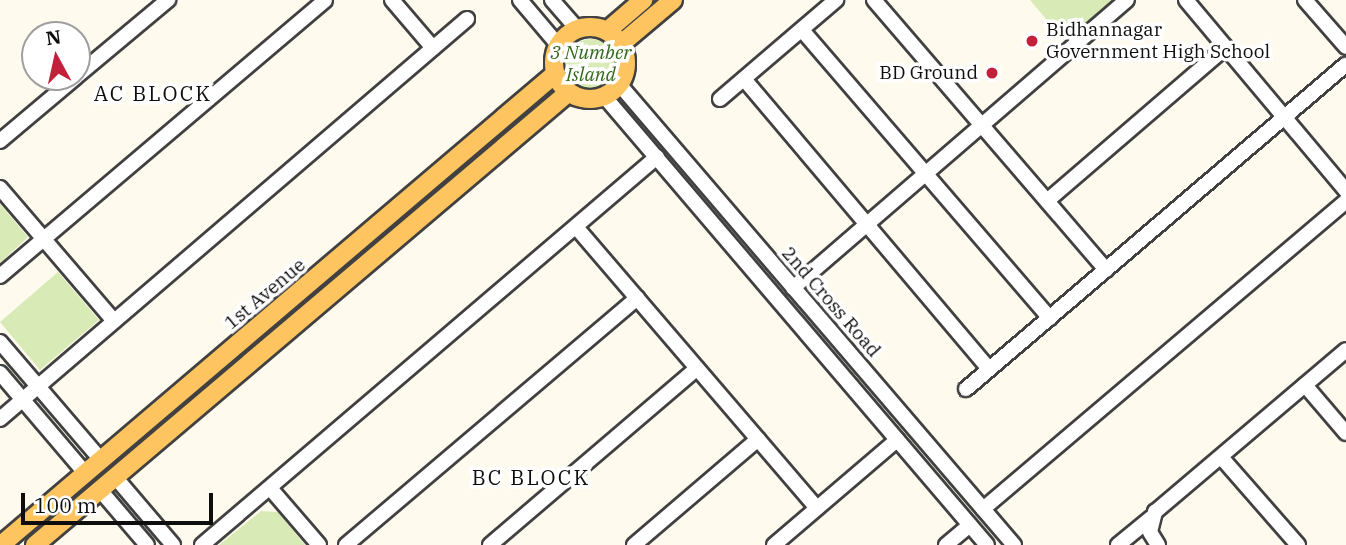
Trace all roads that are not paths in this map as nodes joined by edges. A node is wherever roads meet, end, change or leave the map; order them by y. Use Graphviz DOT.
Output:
graph roads {
  1 [pos="168,0"];
  2 [pos="325,0"];
  3 [pos="392,0"];
  4 [pos="520,0"];
  5 [pos="552,0"];
  6 [pos="643,0"];
  7 [pos="673,0"];
  8 [pos="836,0"];
  9 [pos="874,0"];
  10 [pos="1127,0"];
  11 [pos="1186,0"];
  12 [pos="1305,0"];
  13 [pos="467,19"];
  14 [pos="577,29"];
  15 [pos="802,30"];
  16 [pos="607,31"];
  17 [pos="621,44"];
  18 [pos="558,45"];
  19 [pos="1226,47"];
  20 [pos="1346,47"];
  21 [pos="433,48"];
  22 [pos="91,64"];
  23 [pos="1346,65"];
  24 [pos="555,74"];
  25 [pos="744,79"];
  26 [pos="619,84"];
  27 [pos="58,91"];
  28 [pos="569,93"];
  29 [pos="604,96"];
  30 [pos="720,99"];
  31 [pos="1286,117"];
  32 [pos="984,127"];
  33 [pos="0,141"];
  34 [pos="657,158"];
  35 [pos="927,175"];
  36 [pos="699,177"];
  37 [pos="0,188"];
  38 [pos="419,190"];
  39 [pos="684,190"];
  40 [pos="1346,191"];
  41 [pos="1047,201"];
  42 [pos="1346,201"];
  43 [pos="434,207"];
  44 [pos="867,225"];
  45 [pos="576,227"];
  46 [pos="43,239"];
  47 [pos="1106,270"];
  48 [pos="0,276"];
  49 [pos="793,288"];
  50 [pos="637,298"];
  51 [pos="1049,318"];
  52 [pos="114,321"];
  53 [pos="0,342"];
  54 [pos="1346,350"];
  55 [pos="697,368"];
  56 [pos="989,369"];
  57 [pos="0,373"];
  58 [pos="1305,385"];
  59 [pos="38,386"];
  60 [pos="965,389"];
  61 [pos="22,399"];
  62 [pos="0,419"];
  63 [pos="1346,433"];
  64 [pos="758,439"];
  65 [pos="897,440"];
  66 [pos="1222,457"];
  67 [pos="101,460"];
  68 [pos="947,468"];
  69 [pos="85,473"];
  70 [pos="116,478"];
  71 [pos="932,481"];
  72 [pos="270,488"];
  73 [pos="100,490"];
  74 [pos="817,508"];
  75 [pos="983,509"];
  76 [pos="1151,518"];
  77 [pos="970,525"];
  78 [pos="20,529"];
  79 [pos="1,545"];
  80 [pos="33,545"];
  81 [pos="147,545"];
  82 [pos="173,545"];
  83 [pos="202,545"];
  84 [pos="319,545"];
  85 [pos="346,545"];
  86 [pos="490,545"];
  87 [pos="634,545"];
  88 [pos="774,545"];
  89 [pos="946,545"];
  90 [pos="987,545"];
  91 [pos="1014,545"];
  92 [pos="1118,545"];
  93 [pos="1158,545"];
  94 [pos="1297,545"];
  1 -- 22 [label="street"];
  2 -- 46 [label="street"];
  3 -- 21 [label="street"];
  4 -- 18 [label="street"];
  5 -- 14 [label="street"];
  6 -- 16 [label="main road"];
  7 -- 17 [label="main road"];
  8 -- 15 [label="street"];
  9 -- 32 [label="street"];
  10 -- 32 [label="street"];
  11 -- 19 [label="street"];
  12 -- 20 [label="street"];
  13 -- 21 [label="street"];
  14 -- 16 [label="main road"];
  14 -- 18 [label="main road"];
  15 -- 25 [label="street"];
  15 -- 35 [label="street"];
  16 -- 17 [label="main road"];
  17 -- 26 [label="main road"];
  18 -- 24 [label="main road"];
  19 -- 31 [label="street"];
  19 -- 41 [label="street"];
  21 -- 52 [label="street"];
  23 -- 31 [label="street"];
  24 -- 28 [label="main road"];
  24 -- 38 [label="main road, 1st Avenue"];
  25 -- 30 [label="street"];
  25 -- 44 [label="street"];
  26 -- 29 [label="main road"];
  26 -- 36 [label="street, 2nd Cross Road"];
  27 -- 33 [label="street"];
  28 -- 29 [label="main road"];
  28 -- 43 [label="main road"];
  29 -- 34 [label="street"];
  31 -- 40 [label="street"];
  31 -- 47 [label="street"];
  32 -- 35 [label="street"];
  32 -- 41 [label="street"];
  34 -- 39 [label="street"];
  34 -- 45 [label="street"];
  35 -- 44 [label="street"];
  35 -- 51 [label="street"];
  36 -- 39 [label="street"];
  36 -- 49 [label="street, 2nd Cross Road"];
  37 -- 46 [label="street"];
  38 -- 43 [label="main road"];
  38 -- 67 [label="main road, 1st Avenue"];
  39 -- 65 [label="street"];
  41 -- 47 [label="street"];
  42 -- 75 [label="street"];
  43 -- 70 [label="main road"];
  44 -- 49 [label="street"];
  44 -- 56 [label="street"];
  45 -- 50 [label="street"];
  45 -- 72 [label="street"];
  46 -- 48 [label="street"];
  46 -- 52 [label="street"];
  47 -- 51 [label="street"];
  49 -- 68 [label="street, 2nd Cross Road"];
  50 -- 55 [label="street"];
  50 -- 85 [label="street"];
  51 -- 56 [label="street"];
  52 -- 59 [label="street"];
  53 -- 59 [label="street"];
  54 -- 58 [label="street"];
  55 -- 64 [label="street"];
  55 -- 86 [label="street"];
  56 -- 60 [label="street"];
  57 -- 61 [label="street"];
  58 -- 63 [label="street"];
  58 -- 66 [label="street"];
  59 -- 61 [label="street"];
  59 -- 67 [label="street"];
  61 -- 62 [label="street"];
  61 -- 69 [label="street"];
  64 -- 74 [label="street"];
  64 -- 87 [label="street"];
  65 -- 71 [label="street"];
  65 -- 74 [label="street"];
  66 -- 76 [label="street"];
  66 -- 94 [label="street"];
  67 -- 69 [label="main road, 1st Avenue"];
  68 -- 71 [label="street"];
  68 -- 75 [label="street, 2nd Cross Road"];
  69 -- 78 [label="main road, 1st Avenue"];
  70 -- 73 [label="main road"];
  70 -- 82 [label="street"];
  71 -- 77 [label="street"];
  72 -- 83 [label="street"];
  72 -- 84 [label="street"];
  73 -- 80 [label="main road"];
  73 -- 81 [label="street"];
  74 -- 88 [label="street"];
  75 -- 91 [label="street, 2nd Cross Road"];
  76 -- 92 [label="street"];
  76 -- 93 [label="street"];
  77 -- 89 [label="street"];
  77 -- 90 [label="street"];
  78 -- 79 [label="main road, 1st Avenue"];
  78 -- 80 [label="main road"];
}
